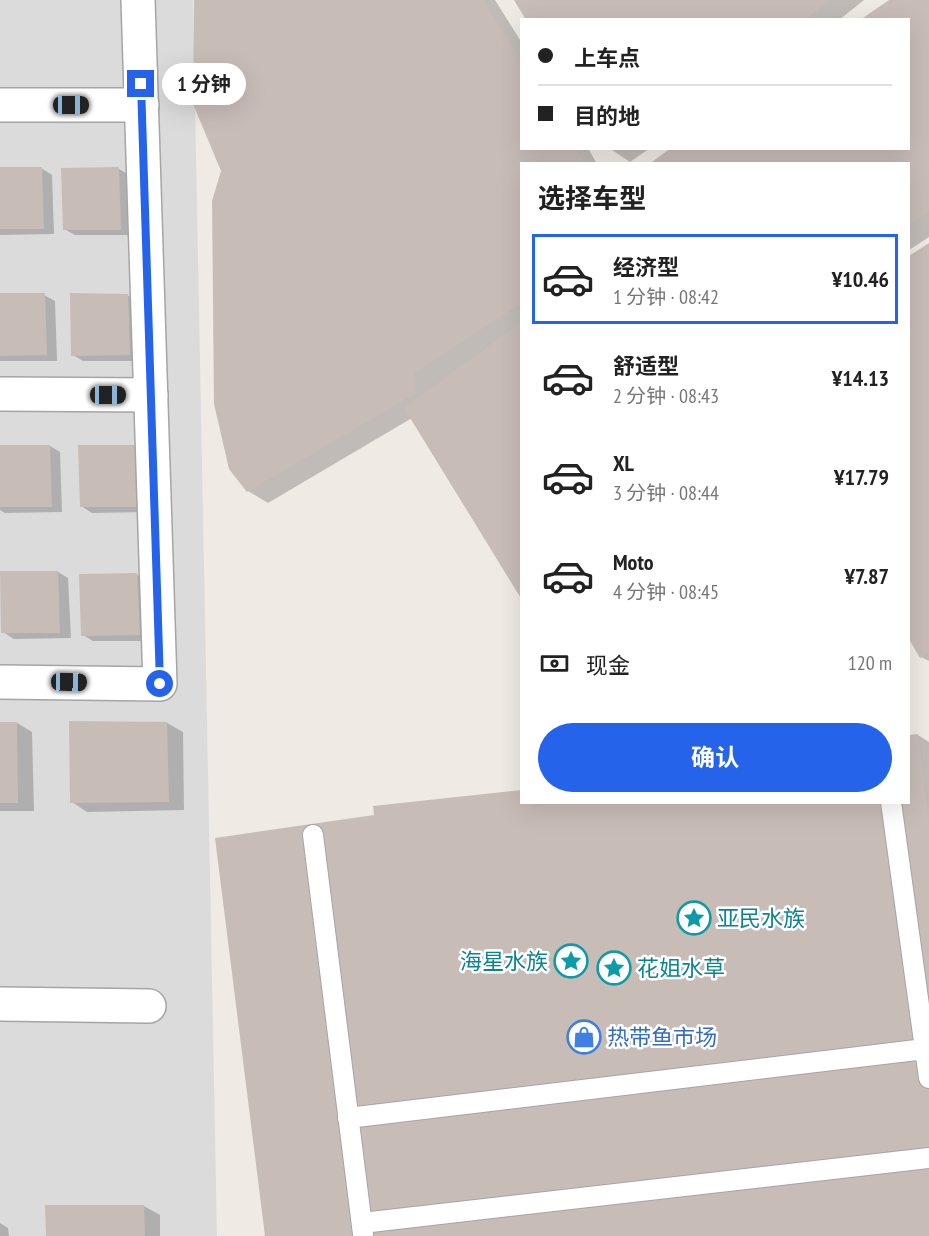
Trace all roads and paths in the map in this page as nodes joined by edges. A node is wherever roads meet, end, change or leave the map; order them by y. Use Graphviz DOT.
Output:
graph roads {
  1 [pos="138,0"];
  2 [pos="0,105"];
  3 [pos="142,105"];
  4 [pos="0,394"];
  5 [pos="151,395"];
  6 [pos="0,682"];
  7 [pos="891,804"];
  8 [pos="313,835"];
  9 [pos="0,1004"];
  10 [pos="149,1006"];
  11 [pos="925,1049"];
  12 [pos="929,1078"];
  13 [pos="348,1118"];
  14 [pos="929,1158"];
  15 [pos="363,1230"];
  1 -- 3 [label="street"];
  2 -- 3 [label="street"];
  3 -- 5 [label="street"];
  4 -- 5 [label="street"];
  5 -- 6 [label="street"];
  7 -- 11 [label="lane"];
  8 -- 13 [label="lane"];
  9 -- 10 [label="street"];
  11 -- 12 [label="lane"];
  11 -- 13 [label="lane"];
  13 -- 15 [label="lane"];
  14 -- 15 [label="lane"];
}
